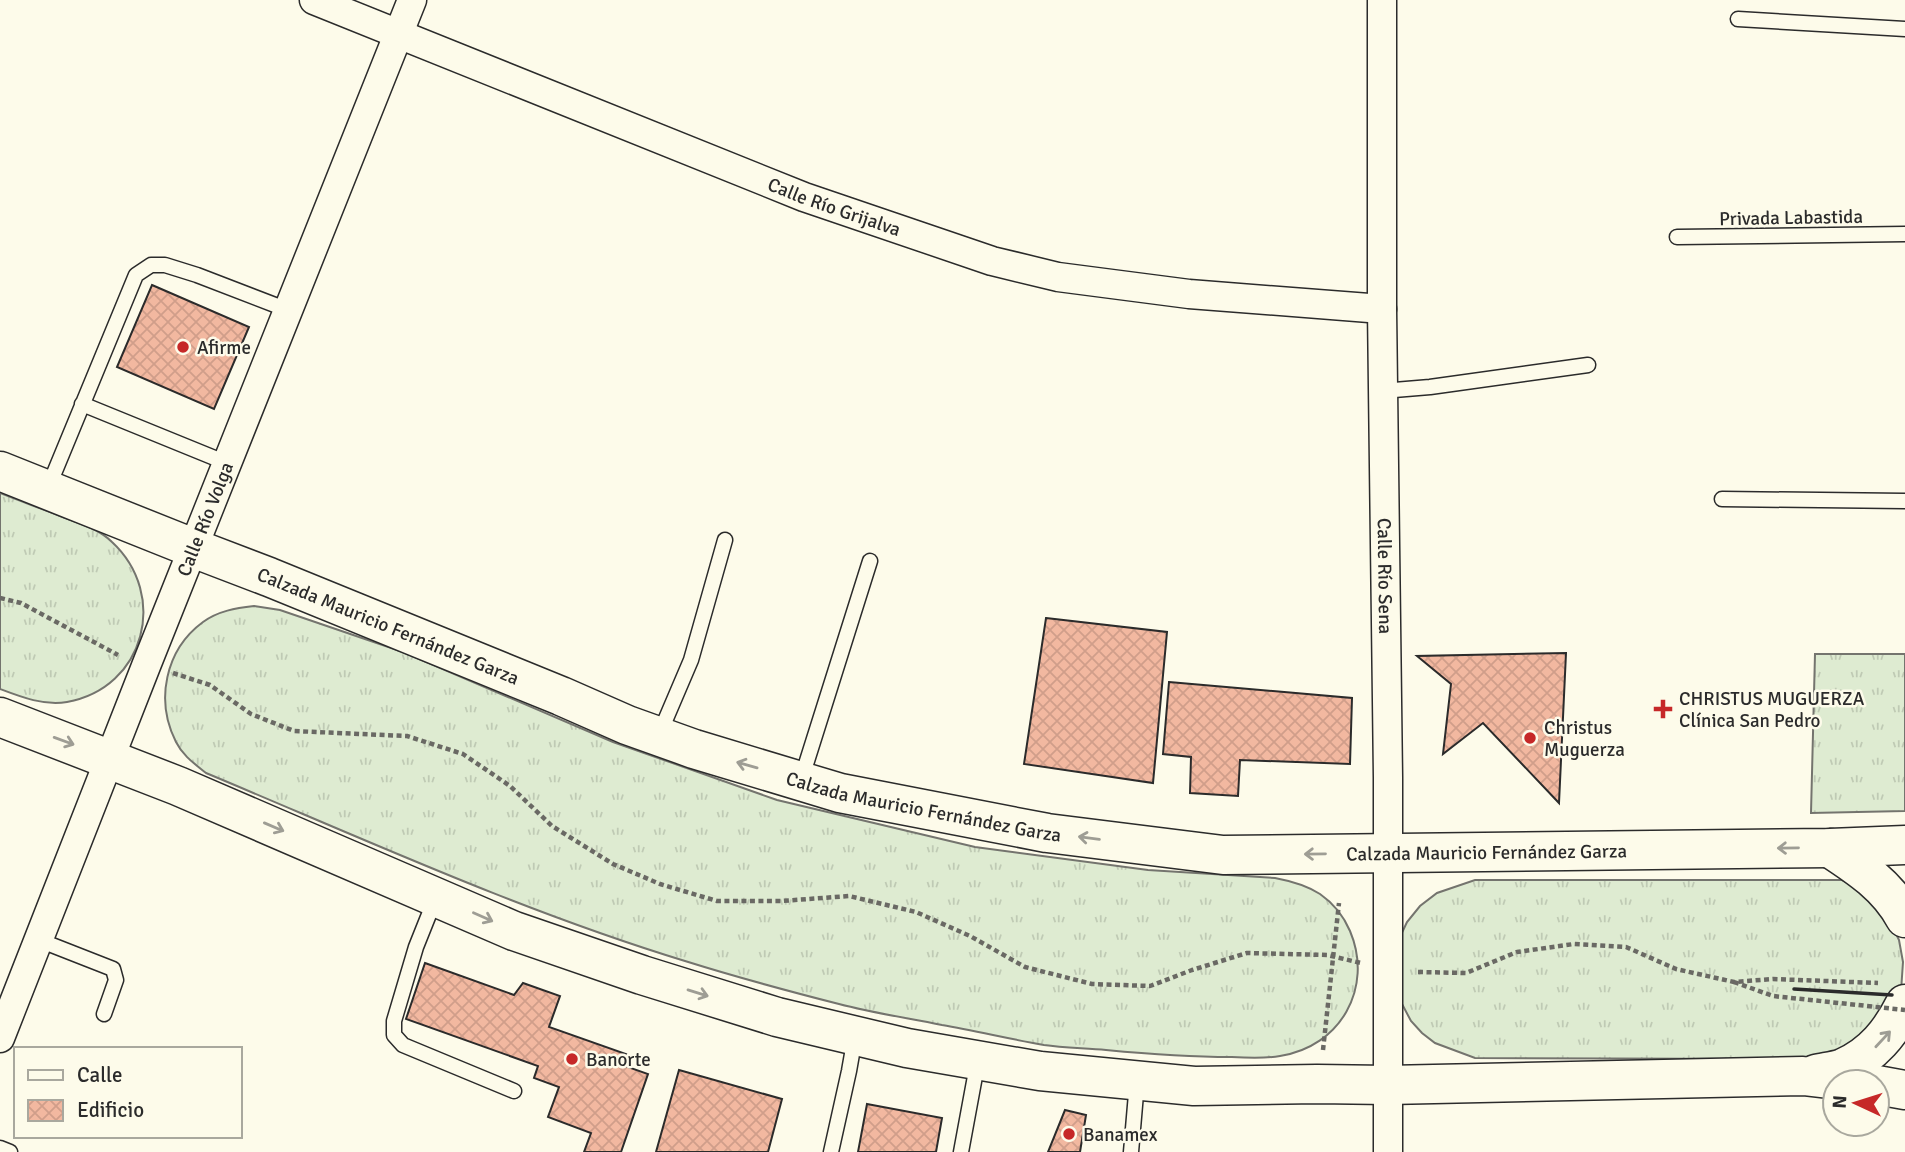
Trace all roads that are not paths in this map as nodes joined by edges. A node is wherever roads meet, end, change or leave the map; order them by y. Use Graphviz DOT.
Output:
graph roads {
  1 [pos="314,0"];
  2 [pos="412,0"];
  3 [pos="1382,0"];
  4 [pos="1738,19"];
  5 [pos="1905,29"];
  6 [pos="398,34"];
  7 [pos="1905,234"];
  8 [pos="1677,237"];
  9 [pos="1382,309"];
  10 [pos="288,310"];
  11 [pos="1588,365"];
  12 [pos="1382,391"];
  13 [pos="82,404"];
  14 [pos="227,463"];
  15 [pos="0,471"];
  16 [pos="47,490"];
  17 [pos="1721,499"];
  18 [pos="1905,501"];
  19 [pos="724,540"];
  20 [pos="193,548"];
  21 [pos="870,561"];
  22 [pos="0,717"];
  23 [pos="658,736"];
  24 [pos="110,758"];
  25 [pos="801,781"];
  26 [pos="1905,845"];
  27 [pos="1830,848"];
  28 [pos="1387,853"];
  29 [pos="436,897"];
  30 [pos="1905,918"];
  31 [pos="39,940"];
  32 [pos="1892,994"];
  33 [pos="104,1014"];
  34 [pos="855,1036"];
  35 [pos="0,1038"];
  36 [pos="978,1060"];
  37 [pos="1803,1076"];
  38 [pos="1821,1078"];
  39 [pos="1137,1080"];
  40 [pos="1388,1085"];
  41 [pos="514,1091"];
  42 [pos="0,1148"];
  43 [pos="10,1152"];
  44 [pos="831,1152"];
  45 [pos="961,1152"];
  46 [pos="1130,1152"];
  47 [pos="1388,1152"];
  1 -- 6 [label="street, Calle Río Grijalva"];
  2 -- 6 [label="street, Calle Río Volga"];
  3 -- 9 [label="street, Calle Río Sena"];
  4 -- 5 [label="lane"];
  6 -- 9 [label="street, Calle Río Grijalva"];
  6 -- 10 [label="street, Calle Río Volga"];
  7 -- 8 [label="lane, Privada Labastida"];
  9 -- 12 [label="street, Calle Río Sena"];
  10 -- 13 [label="lane"];
  10 -- 14 [label="street, Calle Río Volga"];
  11 -- 12 [label="lane"];
  12 -- 28 [label="street, Calle Río Sena"];
  13 -- 14 [label="lane"];
  13 -- 16 [label="lane"];
  14 -- 20 [label="street, Calle Río Volga"];
  15 -- 16 [label="main road, Calzada Mauricio Fernández Garza"];
  16 -- 20 [label="main road, Calzada Mauricio Fernández Garza"];
  17 -- 18 [label="lane"];
  19 -- 23 [label="lane"];
  20 -- 23 [label="main road, Calzada Mauricio Fernández Garza"];
  20 -- 24 [label="street, Calle Río Volga"];
  21 -- 25 [label="lane"];
  22 -- 24 [label="main road, one-way"];
  25 -- 23 [label="main road, Calzada Mauricio Fernández Garza, one-way"];
  24 -- 29 [label="main road, one-way"];
  24 -- 31 [label="street, Calle Río Volga"];
  28 -- 25 [label="main road, Calzada Mauricio Fernández Garza, one-way"];
  26 -- 27 [label="main road, Calzada Mauricio Fernández Garza"];
  27 -- 28 [label="main road, Calzada Mauricio Fernández Garza, one-way"];
  27 -- 30 [label="main road"];
  28 -- 40 [label="street, Calle Río Sena"];
  29 -- 34 [label="main road, one-way"];
  29 -- 41 [label="lane"];
  31 -- 33 [label="lane"];
  31 -- 35 [label="street, Calle Río Volga"];
  37 -- 32 [label="main road, one-way"];
  34 -- 36 [label="main road"];
  34 -- 44 [label="lane"];
  36 -- 39 [label="main road"];
  36 -- 45 [label="lane"];
  37 -- 38 [label="main road"];
  37 -- 40 [label="main road"];
  39 -- 40 [label="main road"];
  39 -- 46 [label="lane"];
  40 -- 47 [label="street, Calle Río Sena"];
  42 -- 43 [label="lane"];
}
